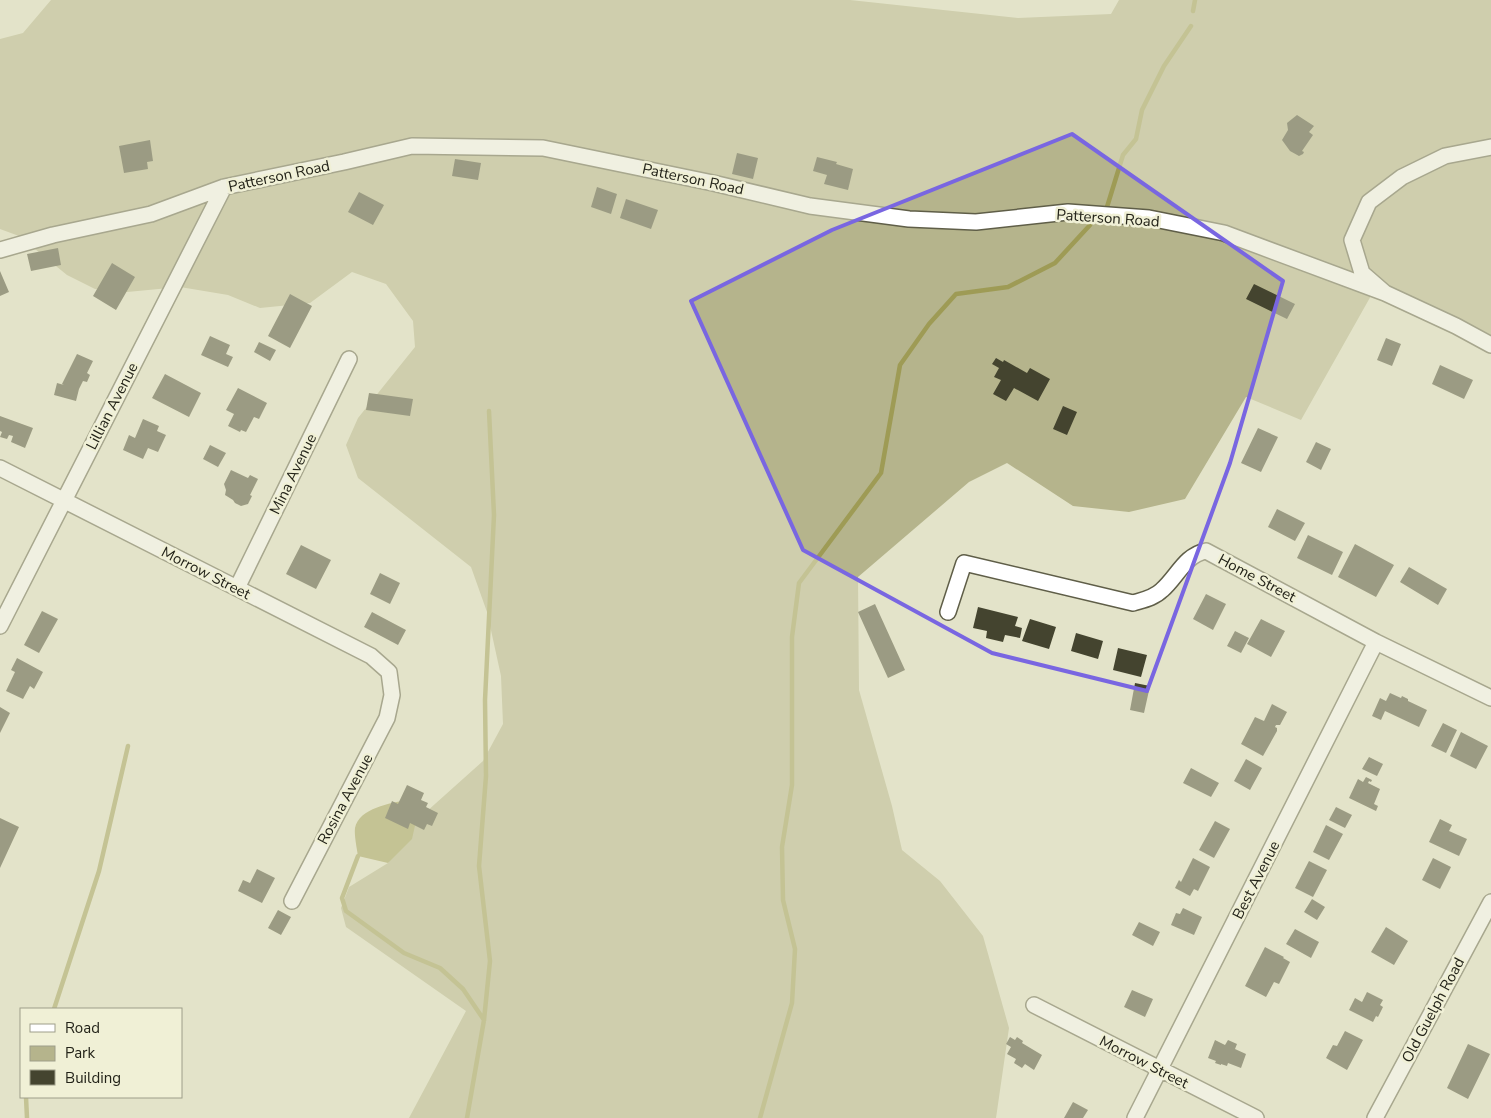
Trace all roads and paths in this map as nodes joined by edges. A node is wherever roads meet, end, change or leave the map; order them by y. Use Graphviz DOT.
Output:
graph roads {
  1 [pos="1491,147"];
  2 [pos="224,186"];
  3 [pos="0,250"];
  4 [pos="1385,294"];
  5 [pos="1491,345"];
  6 [pos="349,359"];
  7 [pos="0,468"];
  8 [pos="64,501"];
  9 [pos="237,588"];
  10 [pos="948,612"];
  11 [pos="0,626"];
  12 [pos="1376,642"];
  13 [pos="392,695"];
  14 [pos="1491,698"];
  15 [pos="292,901"];
  16 [pos="1491,902"];
  17 [pos="1034,1004"];
  18 [pos="1160,1070"];
  19 [pos="1135,1118"];
  20 [pos="1256,1118"];
  21 [pos="1375,1118"];
  1 -- 4 [label="street"];
  2 -- 3 [label="street, Patterson Road"];
  2 -- 4 [label="street, Patterson Road"];
  2 -- 8 [label="street, Lillian Avenue"];
  4 -- 5 [label="street"];
  6 -- 9 [label="street, Mina Avenue"];
  7 -- 8 [label="street, Morrow Street"];
  8 -- 9 [label="street, Morrow Street"];
  8 -- 11 [label="street, Lillian Avenue"];
  9 -- 13 [label="street, Morrow Street"];
  10 -- 12 [label="street, Home Street"];
  12 -- 14 [label="street, Home Street"];
  12 -- 18 [label="street, Best Avenue"];
  13 -- 15 [label="street, Rosina Avenue"];
  16 -- 21 [label="street, Old Guelph Road"];
  17 -- 18 [label="street, Morrow Street"];
  18 -- 19 [label="street, Best Avenue"];
  18 -- 20 [label="street, Morrow Street"];
}
